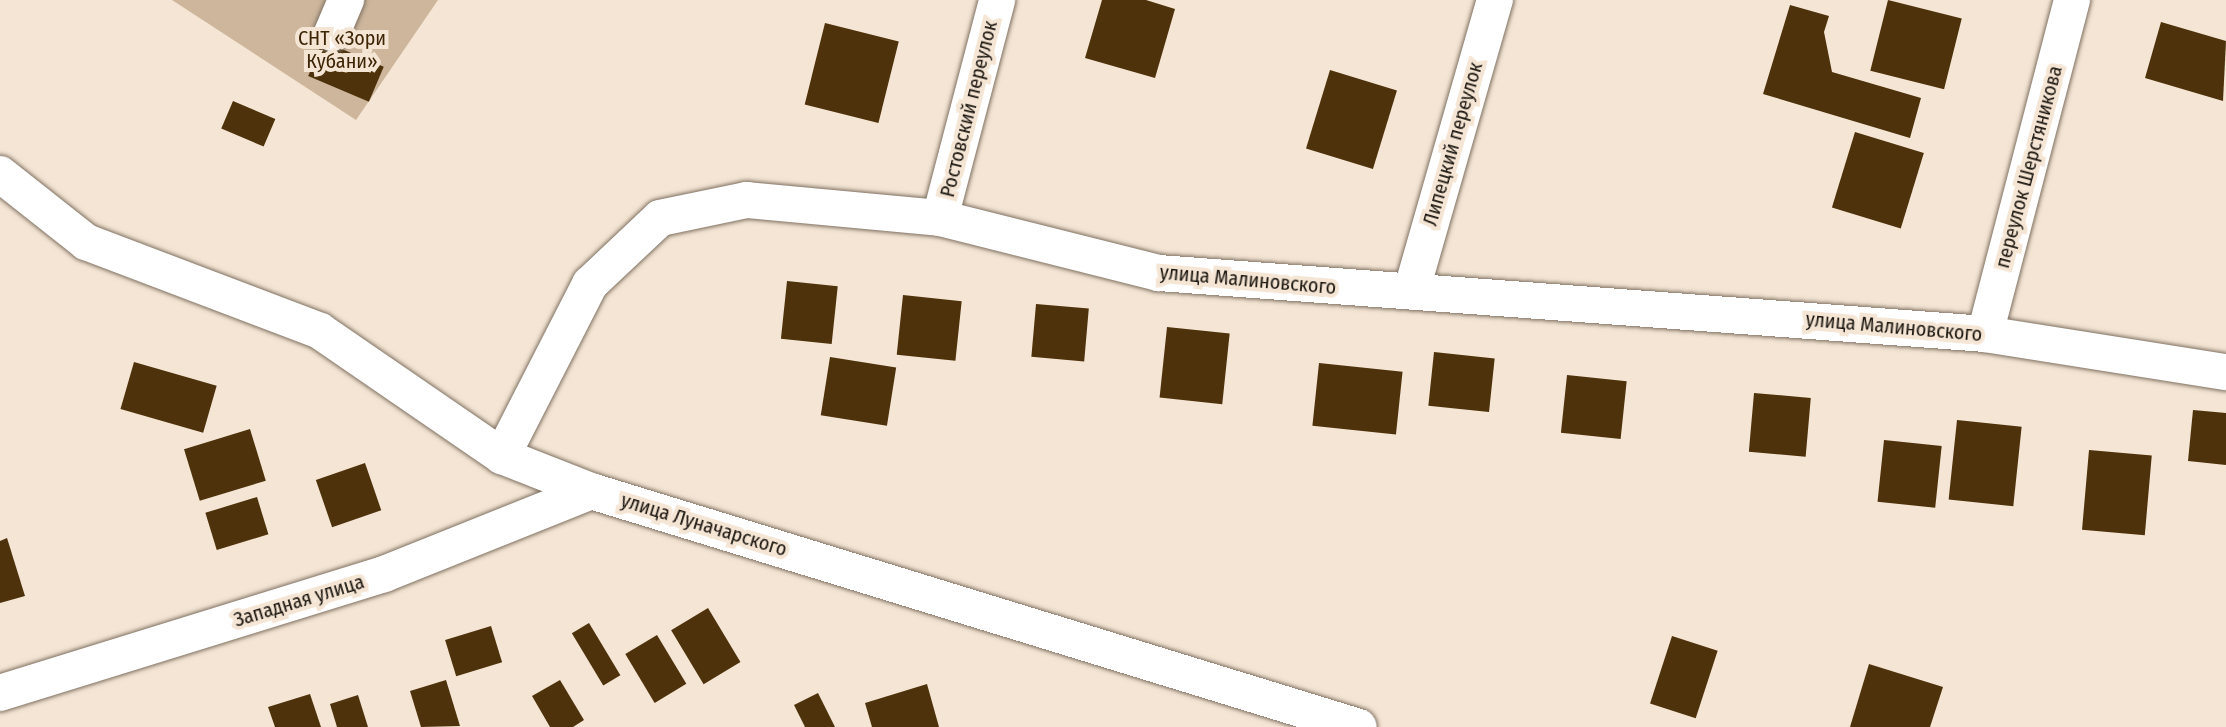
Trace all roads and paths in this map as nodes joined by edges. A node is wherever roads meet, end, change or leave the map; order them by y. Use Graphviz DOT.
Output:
graph roads {
  1 [pos="346,0"];
  2 [pos="997,0"];
  3 [pos="1495,0"];
  4 [pos="2072,0"];
  5 [pos="332,33"];
  6 [pos="0,174"];
  7 [pos="940,218"];
  8 [pos="1412,289"];
  9 [pos="1985,334"];
  10 [pos="2226,372"];
  11 [pos="502,456"];
  12 [pos="591,491"];
  13 [pos="0,693"];
  14 [pos="1359,727"];
  1 -- 5 [label="street"];
  2 -- 7 [label="street, Ростовский переулок"];
  3 -- 8 [label="street, Липецкий переулок"];
  4 -- 9 [label="street, переулок Шерстяникова"];
  6 -- 11 [label="street, улица Луначарского"];
  7 -- 8 [label="street, улица Малиновского"];
  7 -- 11 [label="street, улица Малиновского"];
  8 -- 9 [label="street, улица Малиновского"];
  9 -- 10 [label="street, улица Малиновского"];
  11 -- 12 [label="street, улица Луначарского"];
  12 -- 13 [label="street, Западная улица"];
  12 -- 14 [label="street, улица Луначарского"];
}
